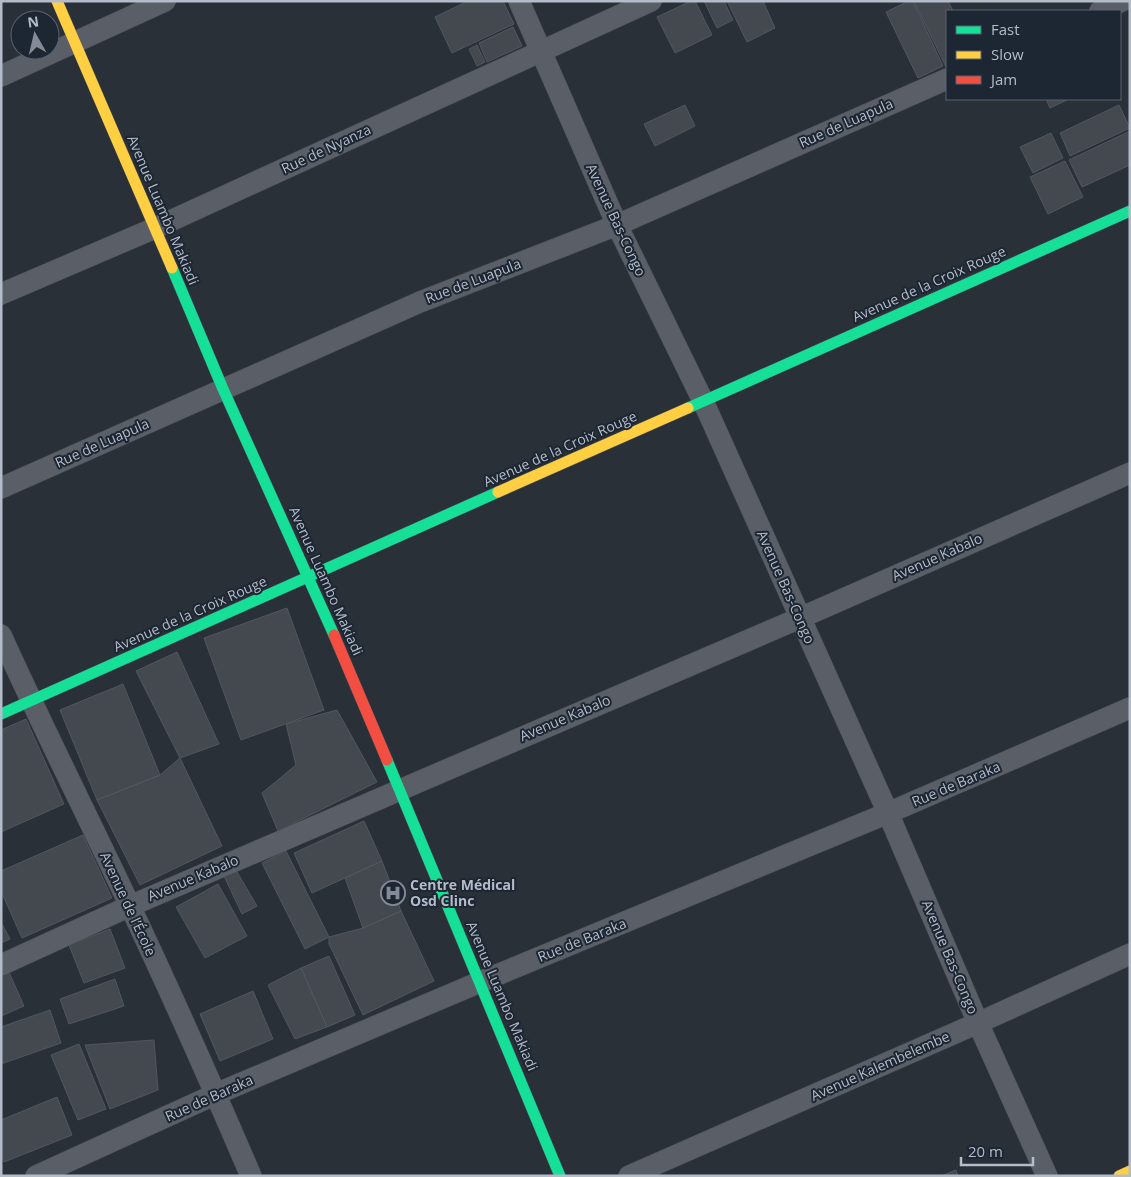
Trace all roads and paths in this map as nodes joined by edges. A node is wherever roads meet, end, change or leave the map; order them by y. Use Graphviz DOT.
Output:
graph roads {
  1 [pos="57,1"];
  2 [pos="165,1"];
  3 [pos="519,1"];
  4 [pos="651,1"];
  5 [pos="1122,1"];
  6 [pos="1102,10"];
  7 [pos="74,43"];
  8 [pos="540,51"];
  9 [pos="1,76"];
  10 [pos="946,79"];
  11 [pos="1130,212"];
  12 [pos="617,225"];
  13 [pos="155,228"];
  14 [pos="1,294"];
  15 [pos="223,389"];
  16 [pos="704,402"];
  17 [pos="1130,472"];
  18 [pos="1,488"];
  19 [pos="309,578"];
  20 [pos="800,618"];
  21 [pos="1,635"];
  22 [pos="31,701"];
  23 [pos="1130,708"];
  24 [pos="1,714"];
  25 [pos="399,789"];
  26 [pos="888,813"];
  27 [pos="130,906"];
  28 [pos="1130,954"];
  29 [pos="1,965"];
  30 [pos="480,982"];
  31 [pos="978,1023"];
  32 [pos="216,1094"];
  33 [pos="1130,1171"];
  34 [pos="36,1176"];
  35 [pos="251,1176"];
  36 [pos="560,1176"];
  37 [pos="629,1176"];
  38 [pos="1047,1176"];
  39 [pos="1119,1176"];
  1 -- 7 [label="main road, Avenue Luambo Makiadi"];
  2 -- 7 [label="street"];
  3 -- 8 [label="street, Avenue Bas-Congo"];
  4 -- 8 [label="street, Rue de Nyanza"];
  5 -- 6 [label="street"];
  7 -- 9 [label="street"];
  7 -- 13 [label="main road, Avenue Luambo Makiadi"];
  8 -- 12 [label="street, Avenue Bas-Congo"];
  8 -- 13 [label="street, Rue de Nyanza"];
  10 -- 12 [label="street, Rue de Luapula"];
  11 -- 16 [label="main road, Avenue de la Croix Rouge"];
  12 -- 15 [label="street, Rue de Luapula"];
  12 -- 16 [label="street, Avenue Bas-Congo"];
  13 -- 14 [label="street, Rue de Nyanza"];
  13 -- 15 [label="main road, Avenue Luambo Makiadi"];
  15 -- 18 [label="street, Rue de Luapula"];
  15 -- 19 [label="main road, Avenue Luambo Makiadi"];
  16 -- 19 [label="main road, Avenue de la Croix Rouge"];
  16 -- 20 [label="street, Avenue Bas-Congo"];
  17 -- 20 [label="street, Avenue Kabalo"];
  19 -- 22 [label="main road, Avenue de la Croix Rouge"];
  19 -- 25 [label="main road, Avenue Luambo Makiadi"];
  20 -- 25 [label="street, Avenue Kabalo"];
  20 -- 26 [label="street, Avenue Bas-Congo"];
  21 -- 22 [label="street, Avenue de l’École"];
  22 -- 24 [label="main road, Avenue de la Croix Rouge"];
  22 -- 27 [label="street, Avenue de l’École"];
  23 -- 26 [label="street, Rue de Baraka"];
  25 -- 27 [label="street, Avenue Kabalo"];
  25 -- 30 [label="main road, Avenue Luambo Makiadi"];
  26 -- 30 [label="street, Rue de Baraka"];
  26 -- 31 [label="street, Avenue Bas-Congo"];
  27 -- 29 [label="street, Avenue Kabalo"];
  27 -- 32 [label="street, Avenue de l’École"];
  28 -- 31 [label="street, Avenue Kalembelembe"];
  30 -- 32 [label="street, Rue de Baraka"];
  30 -- 36 [label="main road, Avenue Luambo Makiadi"];
  31 -- 37 [label="street, Avenue Kalembelembe"];
  31 -- 38 [label="street, Avenue Bas-Congo"];
  32 -- 34 [label="street, Rue de Baraka"];
  32 -- 35 [label="street, Avenue de l’École"];
  33 -- 39 [label="main road"];
}
